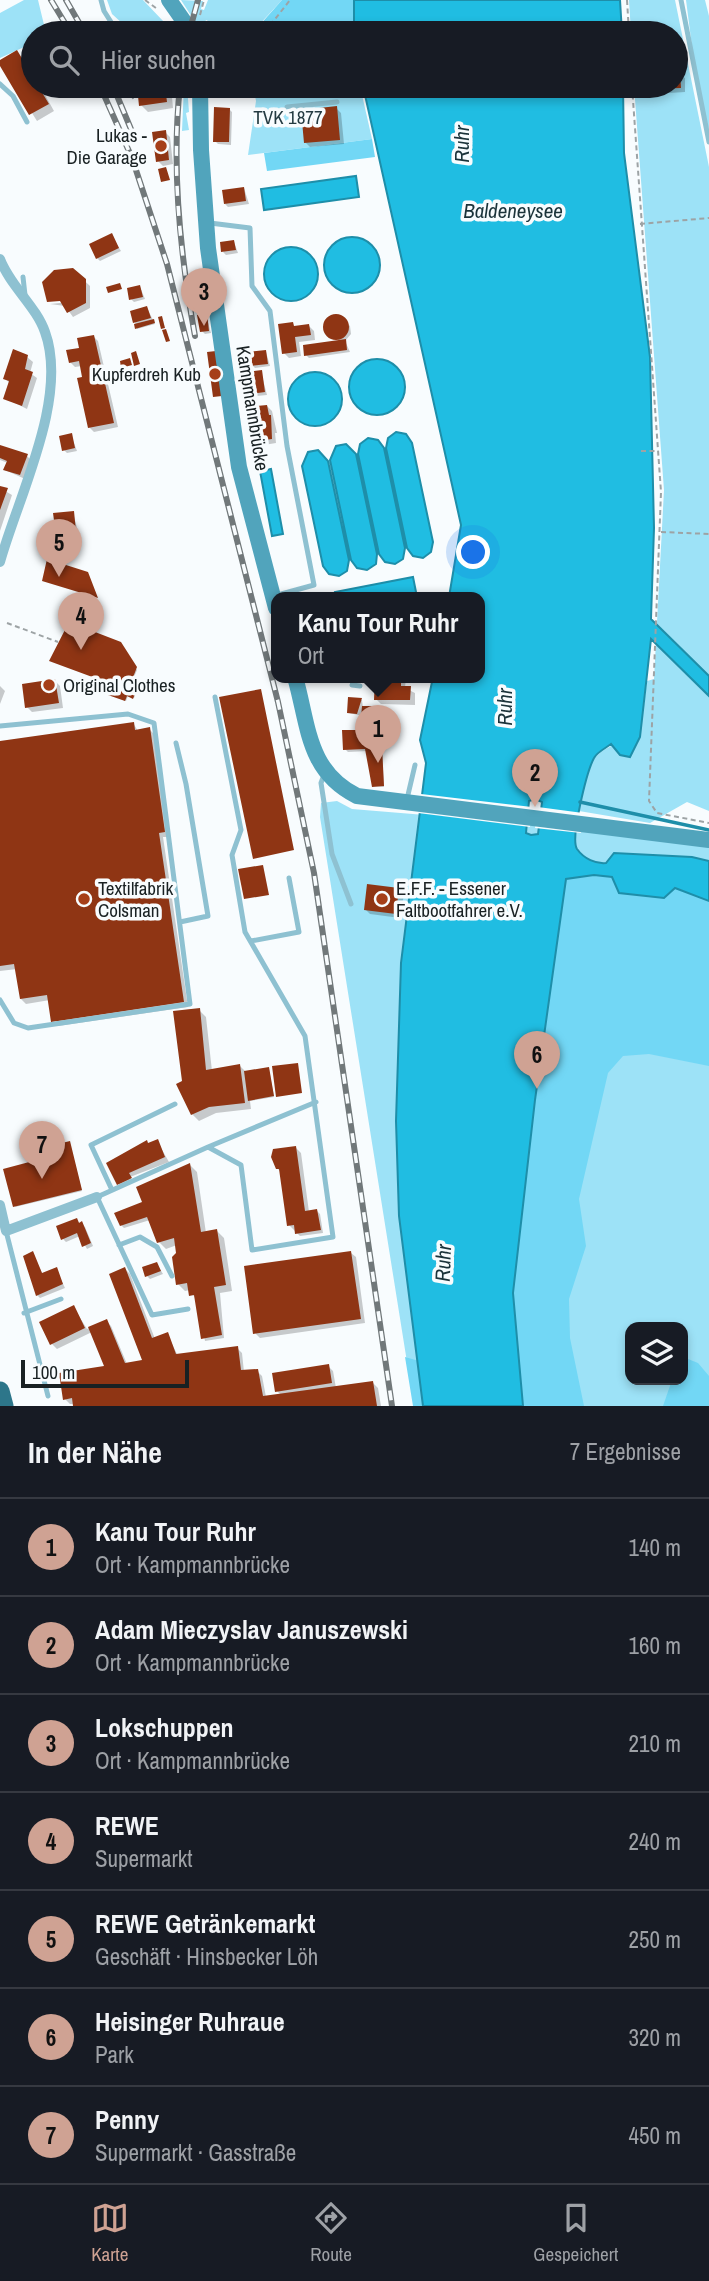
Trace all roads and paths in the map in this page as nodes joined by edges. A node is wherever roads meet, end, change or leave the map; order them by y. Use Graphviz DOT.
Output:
graph roads {
  1 [pos="101,0"];
  2 [pos="145,0"];
  3 [pos="204,0"];
  4 [pos="289,0"];
  5 [pos="626,0"];
  6 [pos="681,0"];
  7 [pos="162,4"];
  8 [pos="110,21"];
  9 [pos="188,21"];
  10 [pos="194,21"];
  11 [pos="273,21"];
  12 [pos="628,21"];
  13 [pos="685,21"];
  14 [pos="688,36"];
  15 [pos="0,84"];
  16 [pos="200,98"];
  17 [pos="633,98"];
  18 [pos="337,102"];
  19 [pos="287,107"];
  20 [pos="295,116"];
  21 [pos="301,116"];
  22 [pos="27,121"];
  23 [pos="709,142"];
  24 [pos="709,218"];
  25 [pos="207,222"];
  26 [pos="640,224"];
  27 [pos="0,259"];
  28 [pos="23,277"];
  29 [pos="25,302"];
  30 [pos="641,451"];
  31 [pos="660,451"];
  32 [pos="661,532"];
  33 [pos="709,534"];
  34 [pos="0,562"];
  35 [pos="272,592"];
  36 [pos="298,592"];
  37 [pos="7,623"];
  38 [pos="58,642"];
  39 [pos="296,683"];
  40 [pos="352,685"];
  41 [pos="360,686"];
  42 [pos="215,698"];
  43 [pos="0,726"];
  44 [pos="176,743"];
  45 [pos="415,765"];
  46 [pos="325,772"];
  47 [pos="412,804"];
  48 [pos="709,822"];
  49 [pos="709,840"];
  50 [pos="289,878"];
  51 [pos="351,904"];
  52 [pos="180,922"];
  53 [pos="251,941"];
  54 [pos="0,1000"];
  55 [pos="316,1102"];
  56 [pos="175,1104"];
  57 [pos="53,1131"];
  58 [pos="56,1145"];
  59 [pos="208,1147"];
  60 [pos="112,1190"];
  61 [pos="97,1197"];
  62 [pos="0,1205"];
  63 [pos="6,1231"];
  64 [pos="119,1245"];
  65 [pos="172,1276"];
  66 [pos="61,1299"];
  67 [pos="188,1309"];
  68 [pos="24,1313"];
  69 [pos="0,1391"];
  70 [pos="48,1396"];
  71 [pos="4,1406"];
  1 -- 8 [label="lane"];
  2 -- 7 [label="path"];
  3 -- 10 [label="path"];
  4 -- 11 [label="path"];
  5 -- 12 [label="path"];
  6 -- 13 [label="lane"];
  7 -- 9 [label="street"];
  14 -- 23 [label="lane"];
  15 -- 22 [label="lane"];
  16 -- 25 [label="street, Kampmannbrücke"];
  17 -- 26 [label="path"];
  18 -- 19 [label="lane"];
  20 -- 21 [label="path"];
  24 -- 26 [label="path"];
  25 -- 35 [label="street, Kampmannbrücke"];
  25 -- 36 [label="lane"];
  26 -- 31 [label="path"];
  27 -- 29 [label="street"];
  28 -- 29 [label="lane"];
  29 -- 34 [label="street"];
  30 -- 31 [label="path"];
  31 -- 32 [label="path"];
  32 -- 33 [label="path"];
  32 -- 48 [label="path"];
  37 -- 38 [label="path"];
  39 -- 46 [label="street"];
  40 -- 41 [label="lane"];
  42 -- 53 [label="lane"];
  43 -- 52 [label="lane"];
  44 -- 52 [label="lane"];
  45 -- 47 [label="lane"];
  46 -- 47 [label="street"];
  46 -- 51 [label="lane"];
  47 -- 49 [label="street"];
  50 -- 53 [label="lane"];
  52 -- 54 [label="lane"];
  53 -- 55 [label="lane"];
  55 -- 59 [label="lane"];
  55 -- 59 [label="lane"];
  56 -- 60 [label="lane"];
  57 -- 58 [label="path"];
  59 -- 60 [label="lane"];
  60 -- 61 [label="lane"];
  61 -- 63 [label="street"];
  61 -- 64 [label="lane"];
  62 -- 63 [label="street"];
  63 -- 68 [label="lane"];
  64 -- 65 [label="lane"];
  64 -- 67 [label="lane"];
  66 -- 68 [label="lane"];
  68 -- 70 [label="lane"];
  69 -- 71 [label="highway"];
}
